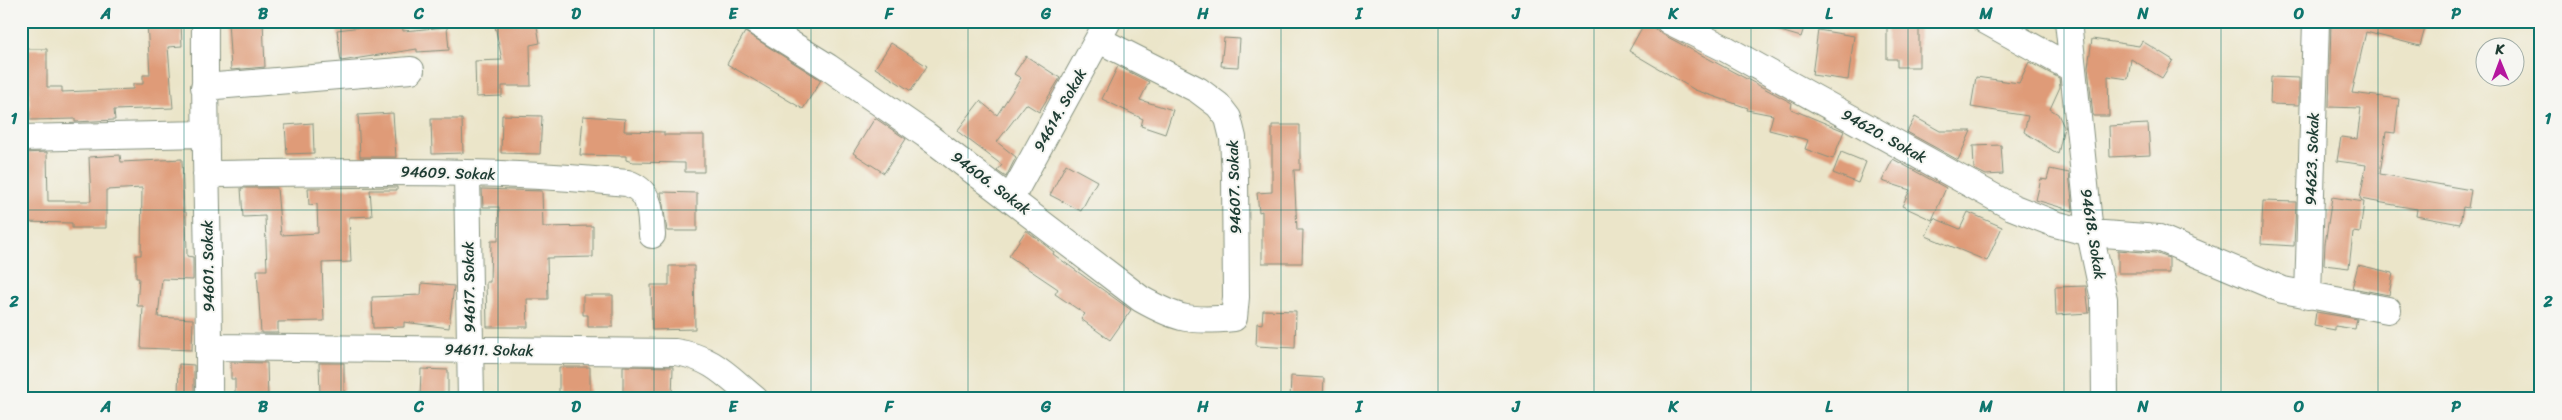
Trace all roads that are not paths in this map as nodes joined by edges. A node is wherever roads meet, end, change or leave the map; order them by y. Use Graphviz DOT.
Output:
graph roads {
  1 [pos="205,21"];
  2 [pos="754,21"];
  3 [pos="1986,21"];
  4 [pos="2068,21"];
  5 [pos="2316,21"];
  6 [pos="1678,23"];
  7 [pos="1104,31"];
  8 [pos="411,70"];
  9 [pos="2073,70"];
  10 [pos="204,87"];
  11 [pos="204,134"];
  12 [pos="21,138"];
  13 [pos="206,174"];
  14 [pos="467,175"];
  15 [pos="1011,198"];
  16 [pos="2090,233"];
  17 [pos="652,235"];
  18 [pos="2308,296"];
  19 [pos="2388,310"];
  20 [pos="1234,318"];
  21 [pos="209,347"];
  22 [pos="470,350"];
  23 [pos="208,399"];
  24 [pos="471,399"];
  25 [pos="755,399"];
  26 [pos="2104,399"];
  1 -- 10 [label="street, 94601. Sokak"];
  2 -- 15 [label="street, 94606. Sokak"];
  3 -- 9 [label="street"];
  4 -- 9 [label="street, 94618. Sokak"];
  5 -- 18 [label="street, 94623. Sokak"];
  6 -- 16 [label="street, 94620. Sokak"];
  7 -- 15 [label="street, 94614. Sokak"];
  7 -- 20 [label="street, 94607. Sokak"];
  8 -- 10 [label="street"];
  9 -- 16 [label="street, 94618. Sokak"];
  10 -- 11 [label="street, 94601. Sokak"];
  11 -- 12 [label="street"];
  11 -- 13 [label="street, 94601. Sokak"];
  13 -- 14 [label="street, 94609. Sokak"];
  13 -- 21 [label="street, 94601. Sokak"];
  14 -- 17 [label="street, 94609. Sokak"];
  14 -- 22 [label="street, 94617. Sokak"];
  15 -- 20 [label="street, 94606. Sokak"];
  16 -- 18 [label="street"];
  16 -- 26 [label="street, 94618. Sokak"];
  18 -- 19 [label="street"];
  21 -- 22 [label="street, 94611. Sokak"];
  21 -- 23 [label="street, 94601. Sokak"];
  22 -- 24 [label="street, 94617. Sokak"];
  22 -- 25 [label="street, 94611. Sokak"];
}
